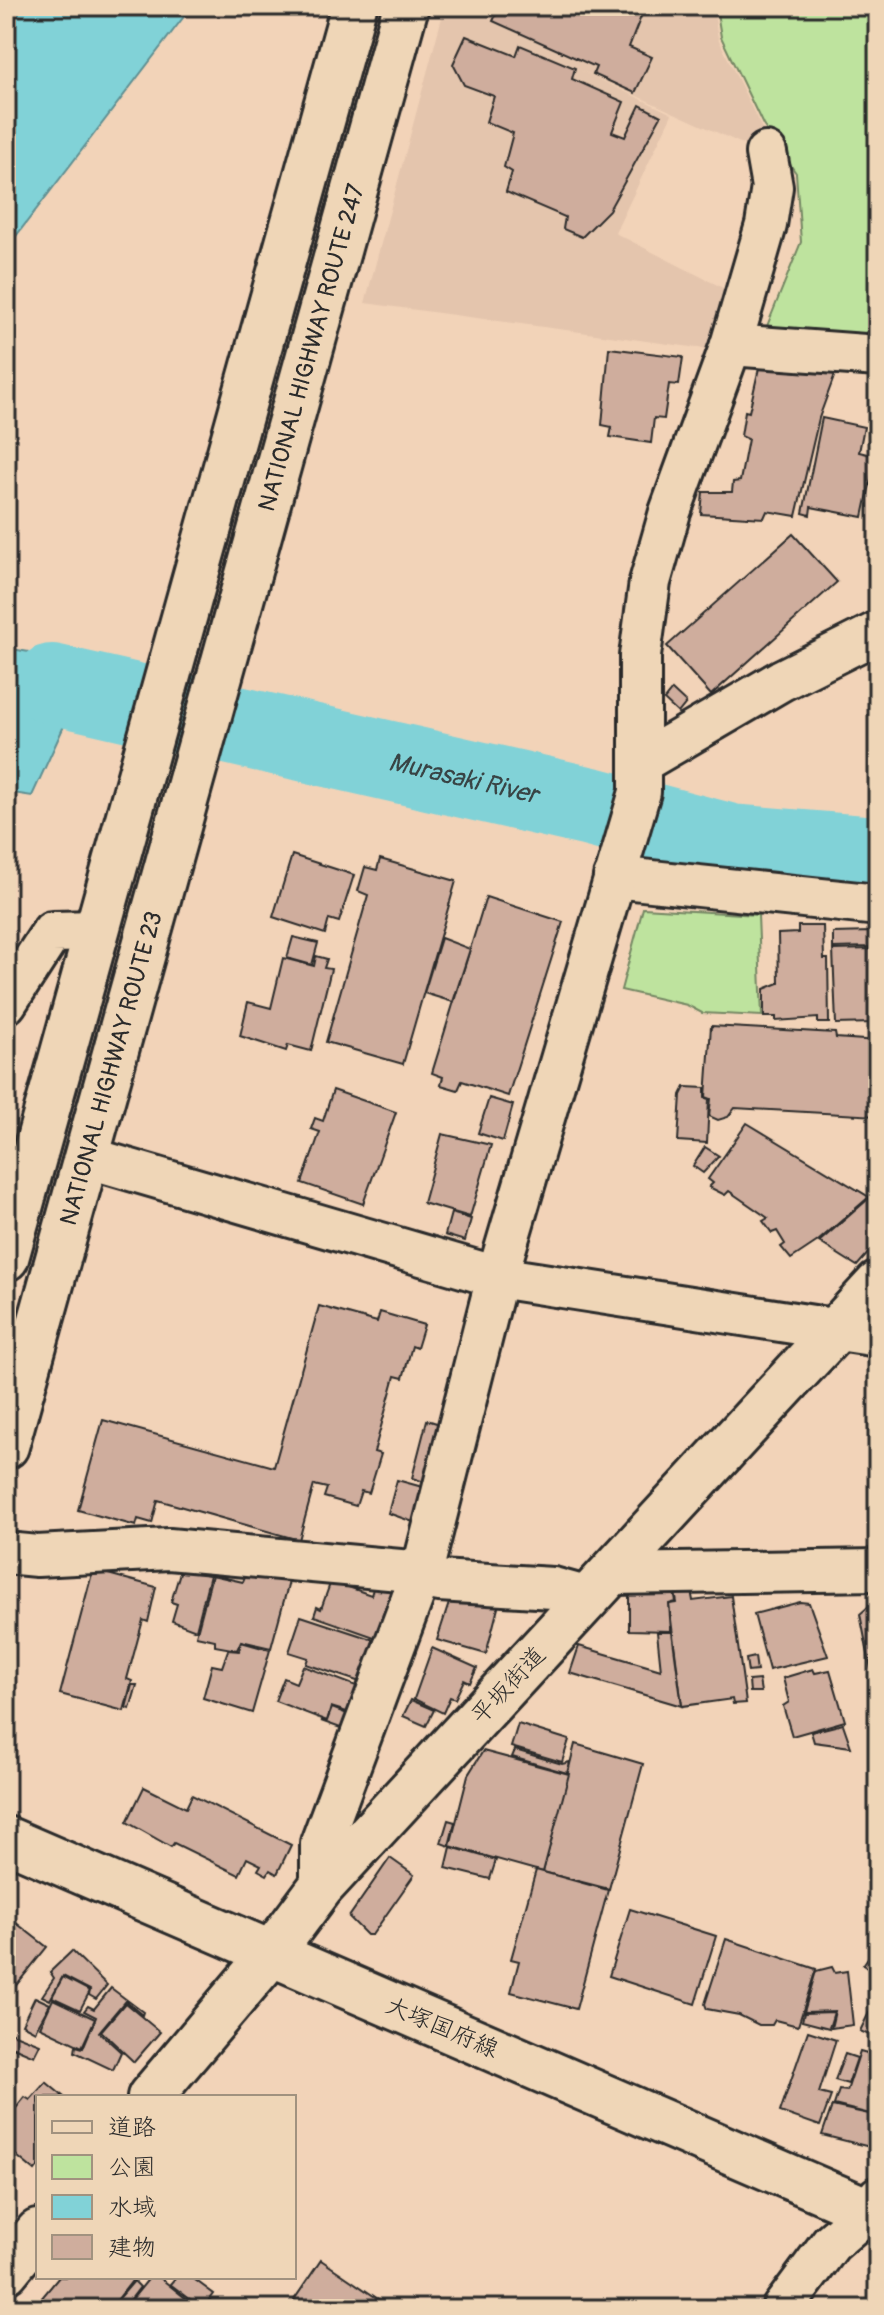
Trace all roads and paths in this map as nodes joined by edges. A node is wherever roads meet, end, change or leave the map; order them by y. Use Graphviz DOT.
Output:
graph roads {
  1 [pos="354,6"];
  2 [pos="406,6"];
  3 [pos="766,153"];
  4 [pos="731,345"];
  5 [pos="878,356"];
  6 [pos="878,632"];
  7 [pos="167,676"];
  8 [pos="214,688"];
  9 [pos="640,778"];
  10 [pos="620,861"];
  11 [pos="878,905"];
  12 [pos="98,931"];
  13 [pos="6,1003"];
  14 [pos="86,1157"];
  15 [pos="6,1258"];
  16 [pos="497,1277"];
  17 [pos="878,1284"];
  18 [pos="835,1330"];
  19 [pos="878,1336"];
  20 [pos="6,1446"];
  21 [pos="6,1553"];
  22 [pos="878,1570"];
  23 [pos="422,1572"];
  24 [pos="600,1586"];
  25 [pos="6,1839"];
  26 [pos="321,1887"];
  27 [pos="271,1954"];
  28 [pos="152,2095"];
  29 [pos="875,2208"];
  30 [pos="36,2234"];
  31 [pos="6,2271"];
  32 [pos="782,2309"];
  1 -- 7 [label="main road, NATIONAL HIGHWAY ROUTE 247"];
  2 -- 8 [label="main road, NATIONAL HIGHWAY ROUTE 247"];
  3 -- 4 [label="street"];
  4 -- 5 [label="street"];
  4 -- 9 [label="street"];
  6 -- 9 [label="street"];
  7 -- 12 [label="main road, NATIONAL HIGHWAY ROUTE 23"];
  8 -- 14 [label="main road, NATIONAL HIGHWAY ROUTE 23"];
  9 -- 10 [label="street"];
  10 -- 11 [label="street"];
  10 -- 16 [label="street"];
  12 -- 13 [label="street"];
  12 -- 15 [label="main road, NATIONAL HIGHWAY ROUTE 23"];
  14 -- 16 [label="street"];
  14 -- 20 [label="main road, NATIONAL HIGHWAY ROUTE 23"];
  16 -- 18 [label="street"];
  16 -- 23 [label="street"];
  17 -- 18 [label="main road, 平坂街道"];
  18 -- 19 [label="street"];
  18 -- 24 [label="main road, 平坂街道"];
  21 -- 23 [label="street"];
  22 -- 24 [label="street"];
  23 -- 24 [label="street"];
  23 -- 26 [label="street"];
  24 -- 26 [label="main road, 平坂街道"];
  25 -- 27 [label="main road, 大塚国府線"];
  26 -- 27 [label="main road, 平坂街道"];
  27 -- 28 [label="main road, 平坂街道"];
  27 -- 29 [label="main road, 大塚国府線"];
  29 -- 32 [label="street"];
  30 -- 31 [label="main road"];
}
